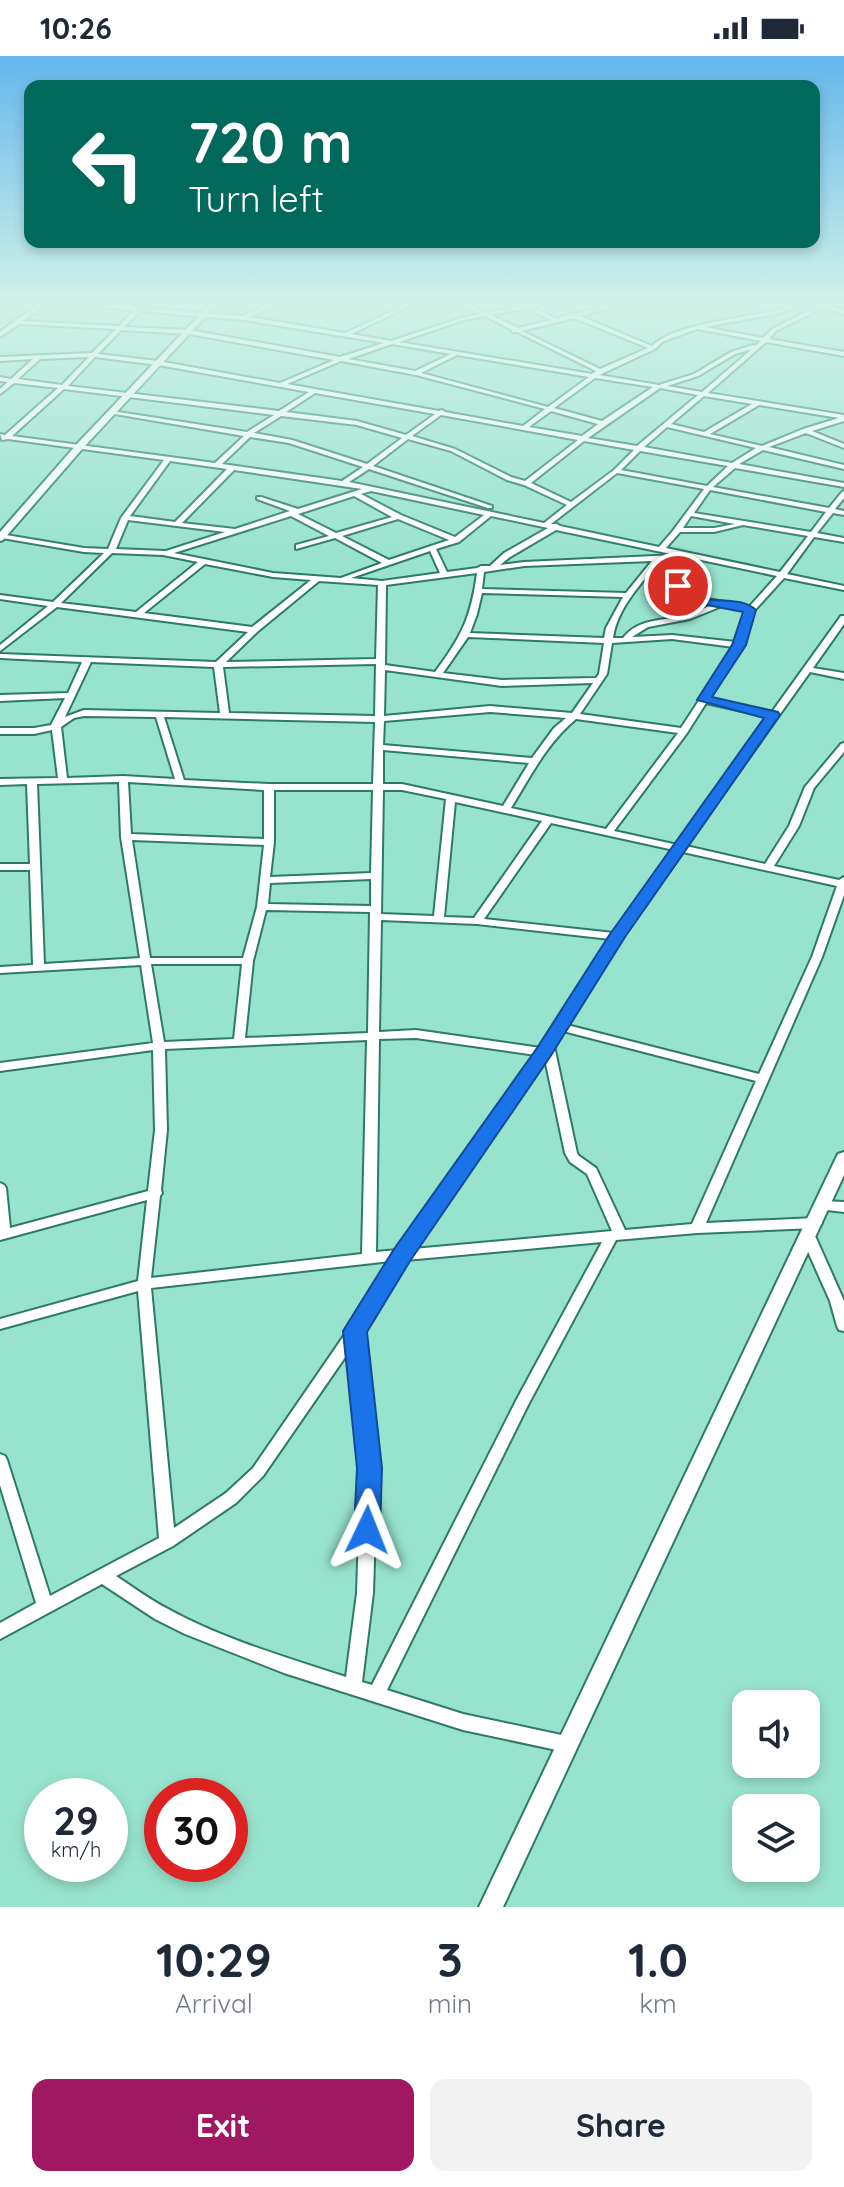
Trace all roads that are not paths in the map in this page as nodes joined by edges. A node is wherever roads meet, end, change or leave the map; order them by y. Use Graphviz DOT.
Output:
graph roads {
  1 [pos="64,386"];
  2 [pos="67,386"];
  3 [pos="138,386"];
  4 [pos="287,386"];
  5 [pos="468,386"];
  6 [pos="580,386"];
  7 [pos="712,386"];
  8 [pos="658,387"];
  9 [pos="314,391"];
  10 [pos="131,394"];
  11 [pos="703,394"];
  12 [pos="756,404"];
  13 [pos="551,408"];
  14 [pos="279,412"];
  15 [pos="442,412"];
  16 [pos="112,413"];
  17 [pos="844,418"];
  18 [pos="603,423"];
  19 [pos="665,425"];
  20 [pos="525,427"];
  21 [pos="805,430"];
  22 [pos="250,433"];
  23 [pos="705,434"];
  24 [pos="407,435"];
  25 [pos="3,436"];
  26 [pos="587,438"];
  27 [pos="0,443"];
  28 [pos="80,446"];
  29 [pos="844,446"];
  30 [pos="638,449"];
  31 [pos="757,449"];
  32 [pos="168,459"];
  33 [pos="730,465"];
  34 [pos="216,466"];
  35 [pos="373,466"];
  36 [pos="844,467"];
  37 [pos="232,468"];
  38 [pos="616,471"];
  39 [pos="343,483"];
  40 [pos="526,483"];
  41 [pos="844,485"];
  42 [pos="708,488"];
  43 [pos="370,489"];
  44 [pos="844,493"];
  45 [pos="355,494"];
  46 [pos="259,498"];
  47 [pos="570,504"];
  48 [pos="830,510"];
  49 [pos="294,512"];
  50 [pos="491,513"];
  51 [pos="844,513"];
  52 [pos="690,514"];
  53 [pos="398,517"];
  54 [pos="125,518"];
  55 [pos="530,521"];
  56 [pos="178,523"];
  57 [pos="547,524"];
  58 [pos="747,524"];
  59 [pos="557,526"];
  60 [pos="681,530"];
  61 [pos="239,532"];
  62 [pos="814,534"];
  63 [pos="337,536"];
  64 [pos="1,537"];
  65 [pos="456,540"];
  66 [pos="844,540"];
  67 [pos="299,547"];
  68 [pos="112,549"];
  69 [pos="661,549"];
  70 [pos="433,550"];
  71 [pos="163,553"];
  72 [pos="705,558"];
  73 [pos="657,559"];
  74 [pos="205,560"];
  75 [pos="388,563"];
  76 [pos="494,566"];
  77 [pos="481,568"];
  78 [pos="445,575"];
  79 [pos="782,575"];
  80 [pos="316,580"];
  81 [pos="337,581"];
  82 [pos="382,583"];
  83 [pos="678,586"];
  84 [pos="844,588"];
  85 [pos="478,591"];
  86 [pos="628,595"];
  87 [pos="0,597"];
  88 [pos="55,604"];
  89 [pos="719,605"];
  90 [pos="750,610"];
  91 [pos="137,615"];
  92 [pos="844,618"];
  93 [pos="254,630"];
  94 [pos="468,635"];
  95 [pos="626,639"];
  96 [pos="608,641"];
  97 [pos="739,645"];
  98 [pos="0,649"];
  99 [pos="0,656"];
  100 [pos="87,661"];
  101 [pos="381,664"];
  102 [pos="218,665"];
  103 [pos="807,669"];
  104 [pos="438,673"];
  105 [pos="844,676"];
  106 [pos="600,680"];
  107 [pos="70,695"];
  108 [pos="0,698"];
  109 [pos="704,700"];
  110 [pos="159,714"];
  111 [pos="773,715"];
  112 [pos="574,716"];
  113 [pos="225,717"];
  114 [pos="380,719"];
  115 [pos="56,726"];
  116 [pos="0,731"];
  117 [pos="684,731"];
  118 [pos="844,746"];
  119 [pos="380,747"];
  120 [pos="535,761"];
  121 [pos="63,779"];
  122 [pos="123,779"];
  123 [pos="32,780"];
  124 [pos="180,781"];
  125 [pos="0,782"];
  126 [pos="376,786"];
  127 [pos="269,787"];
  128 [pos="451,797"];
  129 [pos="506,809"];
  130 [pos="549,818"];
  131 [pos="609,831"];
  132 [pos="126,837"];
  133 [pos="269,842"];
  134 [pos="679,847"];
  135 [pos="0,867"];
  136 [pos="33,867"];
  137 [pos="768,867"];
  138 [pos="374,876"];
  139 [pos="265,880"];
  140 [pos="843,883"];
  141 [pos="262,907"];
  142 [pos="376,913"];
  143 [pos="439,919"];
  144 [pos="477,921"];
  145 [pos="617,937"];
  146 [pos="145,961"];
  147 [pos="248,961"];
  148 [pos="39,967"];
  149 [pos="0,970"];
  150 [pos="560,1027"];
  151 [pos="375,1036"];
  152 [pos="239,1042"];
  153 [pos="159,1046"];
  154 [pos="546,1049"];
  155 [pos="0,1067"];
  156 [pos="762,1079"];
  157 [pos="844,1158"];
  158 [pos="0,1188"];
  159 [pos="156,1193"];
  160 [pos="844,1207"];
  161 [pos="815,1222"];
  162 [pos="697,1228"];
  163 [pos="2,1234"];
  164 [pos="616,1237"];
  165 [pos="402,1255"];
  166 [pos="369,1258"];
  167 [pos="144,1284"];
  168 [pos="840,1301"];
  169 [pos="0,1324"];
  170 [pos="844,1326"];
  171 [pos="355,1331"];
  172 [pos="0,1460"];
  173 [pos="167,1541"];
  174 [pos="102,1576"];
  175 [pos="45,1607"];
  176 [pos="0,1631"];
  177 [pos="353,1688"];
  178 [pos="376,1694"];
  179 [pos="566,1744"];
  180 [pos="491,1907"];
  1 -- 25 [label="street"];
  2 -- 10 [label="street"];
  3 -- 10 [label="street"];
  4 -- 9 [label="street"];
  5 -- 13 [label="street"];
  6 -- 13 [label="street"];
  7 -- 11 [label="street"];
  8 -- 11 [label="street"];
  8 -- 18 [label="street"];
  9 -- 14 [label="street"];
  9 -- 15 [label="street"];
  10 -- 14 [label="street"];
  10 -- 16 [label="street"];
  11 -- 12 [label="street"];
  11 -- 19 [label="street"];
  12 -- 17 [label="street"];
  12 -- 23 [label="street"];
  13 -- 18 [label="street"];
  13 -- 20 [label="street"];
  14 -- 22 [label="street"];
  14 -- 24 [label="street"];
  15 -- 20 [label="street"];
  15 -- 24 [label="street"];
  16 -- 22 [label="street"];
  16 -- 28 [label="street"];
  17 -- 21 [label="street"];
  18 -- 26 [label="street"];
  19 -- 23 [label="street"];
  19 -- 30 [label="street"];
  20 -- 26 [label="street"];
  21 -- 29 [label="street"];
  21 -- 31 [label="street"];
  22 -- 34 [label="street"];
  22 -- 35 [label="street"];
  23 -- 31 [label="street"];
  24 -- 35 [label="street"];
  24 -- 40 [label="street"];
  25 -- 27 [label="street"];
  25 -- 28 [label="street"];
  26 -- 30 [label="street"];
  26 -- 40 [label="street"];
  28 -- 32 [label="street"];
  28 -- 64 [label="street"];
  30 -- 33 [label="street"];
  30 -- 38 [label="street"];
  31 -- 33 [label="street"];
  31 -- 36 [label="street"];
  32 -- 34 [label="street"];
  32 -- 54 [label="street"];
  33 -- 41 [label="street"];
  33 -- 42 [label="street"];
  34 -- 37 [label="street"];
  35 -- 39 [label="street"];
  35 -- 55 [label="street"];
  37 -- 39 [label="street"];
  37 -- 56 [label="street"];
  38 -- 42 [label="street"];
  38 -- 47 [label="street"];
  39 -- 43 [label="street"];
  40 -- 47 [label="street"];
  42 -- 48 [label="street"];
  42 -- 52 [label="street"];
  43 -- 45 [label="street"];
  43 -- 50 [label="street"];
  44 -- 48 [label="street"];
  45 -- 49 [label="street"];
  45 -- 53 [label="street"];
  46 -- 49 [label="street"];
  47 -- 57 [label="street"];
  48 -- 51 [label="street"];
  48 -- 62 [label="street"];
  49 -- 61 [label="street"];
  49 -- 63 [label="street"];
  50 -- 55 [label="street"];
  50 -- 65 [label="street"];
  52 -- 58 [label="street"];
  52 -- 60 [label="street"];
  53 -- 63 [label="street"];
  53 -- 65 [label="street"];
  54 -- 56 [label="street"];
  54 -- 68 [label="street"];
  55 -- 57 [label="street"];
  56 -- 61 [label="street"];
  57 -- 59 [label="street"];
  58 -- 60 [label="street"];
  58 -- 62 [label="street"];
  59 -- 69 [label="street"];
  59 -- 76 [label="street"];
  60 -- 69 [label="street"];
  61 -- 71 [label="street"];
  62 -- 66 [label="street"];
  62 -- 79 [label="street"];
  63 -- 67 [label="street"];
  63 -- 75 [label="street"];
  64 -- 68 [label="street"];
  65 -- 70 [label="street"];
  68 -- 71 [label="street"];
  68 -- 88 [label="street"];
  69 -- 72 [label="street"];
  70 -- 75 [label="street"];
  70 -- 78 [label="street"];
  71 -- 74 [label="street"];
  72 -- 73 [label="street"];
  72 -- 79 [label="street"];
  73 -- 76 [label="street"];
  73 -- 86 [label="street"];
  74 -- 80 [label="street"];
  74 -- 91 [label="street"];
  75 -- 81 [label="street"];
  76 -- 77 [label="street"];
  77 -- 78 [label="street"];
  77 -- 85 [label="street"];
  78 -- 82 [label="street"];
  79 -- 84 [label="street"];
  79 -- 90 [label="street"];
  80 -- 81 [label="street"];
  80 -- 93 [label="street"];
  81 -- 82 [label="street"];
  82 -- 101 [label="street"];
  83 -- 89 [label="street"];
  85 -- 86 [label="street"];
  85 -- 94 [label="street"];
  86 -- 96 [label="street"];
  87 -- 88 [label="street"];
  88 -- 91 [label="street"];
  88 -- 98 [label="street"];
  89 -- 90 [label="street"];
  89 -- 95 [label="street"];
  90 -- 97 [label="street"];
  91 -- 93 [label="street"];
  92 -- 103 [label="street"];
  93 -- 102 [label="street"];
  94 -- 96 [label="street"];
  94 -- 104 [label="street"];
  95 -- 96 [label="street"];
  95 -- 97 [label="street"];
  96 -- 106 [label="street"];
  97 -- 109 [label="street"];
  99 -- 100 [label="street"];
  100 -- 102 [label="street"];
  100 -- 107 [label="street"];
  101 -- 102 [label="street"];
  101 -- 104 [label="street"];
  101 -- 114 [label="street"];
  102 -- 113 [label="street"];
  103 -- 105 [label="street"];
  103 -- 111 [label="street"];
  104 -- 106 [label="street"];
  106 -- 112 [label="street"];
  107 -- 108 [label="street"];
  107 -- 115 [label="street"];
  109 -- 111 [label="street"];
  109 -- 117 [label="street"];
  110 -- 113 [label="street"];
  110 -- 115 [label="street"];
  110 -- 124 [label="street"];
  111 -- 134 [label="street"];
  112 -- 114 [label="street"];
  112 -- 117 [label="street"];
  112 -- 120 [label="street"];
  113 -- 114 [label="street"];
  114 -- 119 [label="street"];
  115 -- 116 [label="street"];
  115 -- 121 [label="street"];
  117 -- 131 [label="street"];
  118 -- 137 [label="street"];
  119 -- 120 [label="street"];
  119 -- 126 [label="street"];
  120 -- 129 [label="street"];
  121 -- 122 [label="street"];
  121 -- 123 [label="street"];
  122 -- 124 [label="street"];
  122 -- 132 [label="street"];
  123 -- 125 [label="street"];
  123 -- 136 [label="street"];
  124 -- 127 [label="street"];
  126 -- 127 [label="street"];
  126 -- 128 [label="street"];
  126 -- 138 [label="street"];
  127 -- 133 [label="street"];
  128 -- 129 [label="street"];
  128 -- 143 [label="street"];
  129 -- 130 [label="street"];
  130 -- 131 [label="street"];
  130 -- 144 [label="street"];
  131 -- 134 [label="street"];
  132 -- 133 [label="street"];
  132 -- 146 [label="street"];
  133 -- 139 [label="street"];
  134 -- 137 [label="street"];
  134 -- 145 [label="street"];
  135 -- 136 [label="street"];
  136 -- 148 [label="street"];
  137 -- 140 [label="street"];
  138 -- 139 [label="street"];
  138 -- 142 [label="street"];
  139 -- 141 [label="street"];
  140 -- 156 [label="street"];
  141 -- 142 [label="street"];
  141 -- 147 [label="street"];
  142 -- 143 [label="street"];
  142 -- 151 [label="street"];
  143 -- 144 [label="street"];
  144 -- 145 [label="street"];
  145 -- 150 [label="street"];
  146 -- 147 [label="street"];
  146 -- 148 [label="street"];
  146 -- 153 [label="street"];
  147 -- 152 [label="street"];
  148 -- 149 [label="street"];
  150 -- 154 [label="street"];
  150 -- 156 [label="street"];
  151 -- 152 [label="street"];
  151 -- 154 [label="street"];
  151 -- 166 [label="street"];
  152 -- 153 [label="street"];
  153 -- 155 [label="street"];
  153 -- 159 [label="street"];
  154 -- 164 [label="street"];
  154 -- 165 [label="street"];
  156 -- 162 [label="street"];
  157 -- 161 [label="street"];
  158 -- 163 [label="street"];
  159 -- 163 [label="street"];
  159 -- 167 [label="street"];
  160 -- 161 [label="street"];
  161 -- 162 [label="street"];
  161 -- 168 [label="street"];
  161 -- 179 [label="street"];
  162 -- 164 [label="street"];
  164 -- 165 [label="street"];
  164 -- 178 [label="street"];
  165 -- 166 [label="street"];
  165 -- 171 [label="street"];
  166 -- 167 [label="street"];
  167 -- 169 [label="street"];
  167 -- 173 [label="street"];
  168 -- 170 [label="street"];
  171 -- 173 [label="street"];
  171 -- 177 [label="street"];
  172 -- 175 [label="street"];
  173 -- 174 [label="street"];
  174 -- 175 [label="street"];
  174 -- 177 [label="street"];
  175 -- 176 [label="street"];
  177 -- 178 [label="street"];
  178 -- 179 [label="street"];
  179 -- 180 [label="street"];
}
